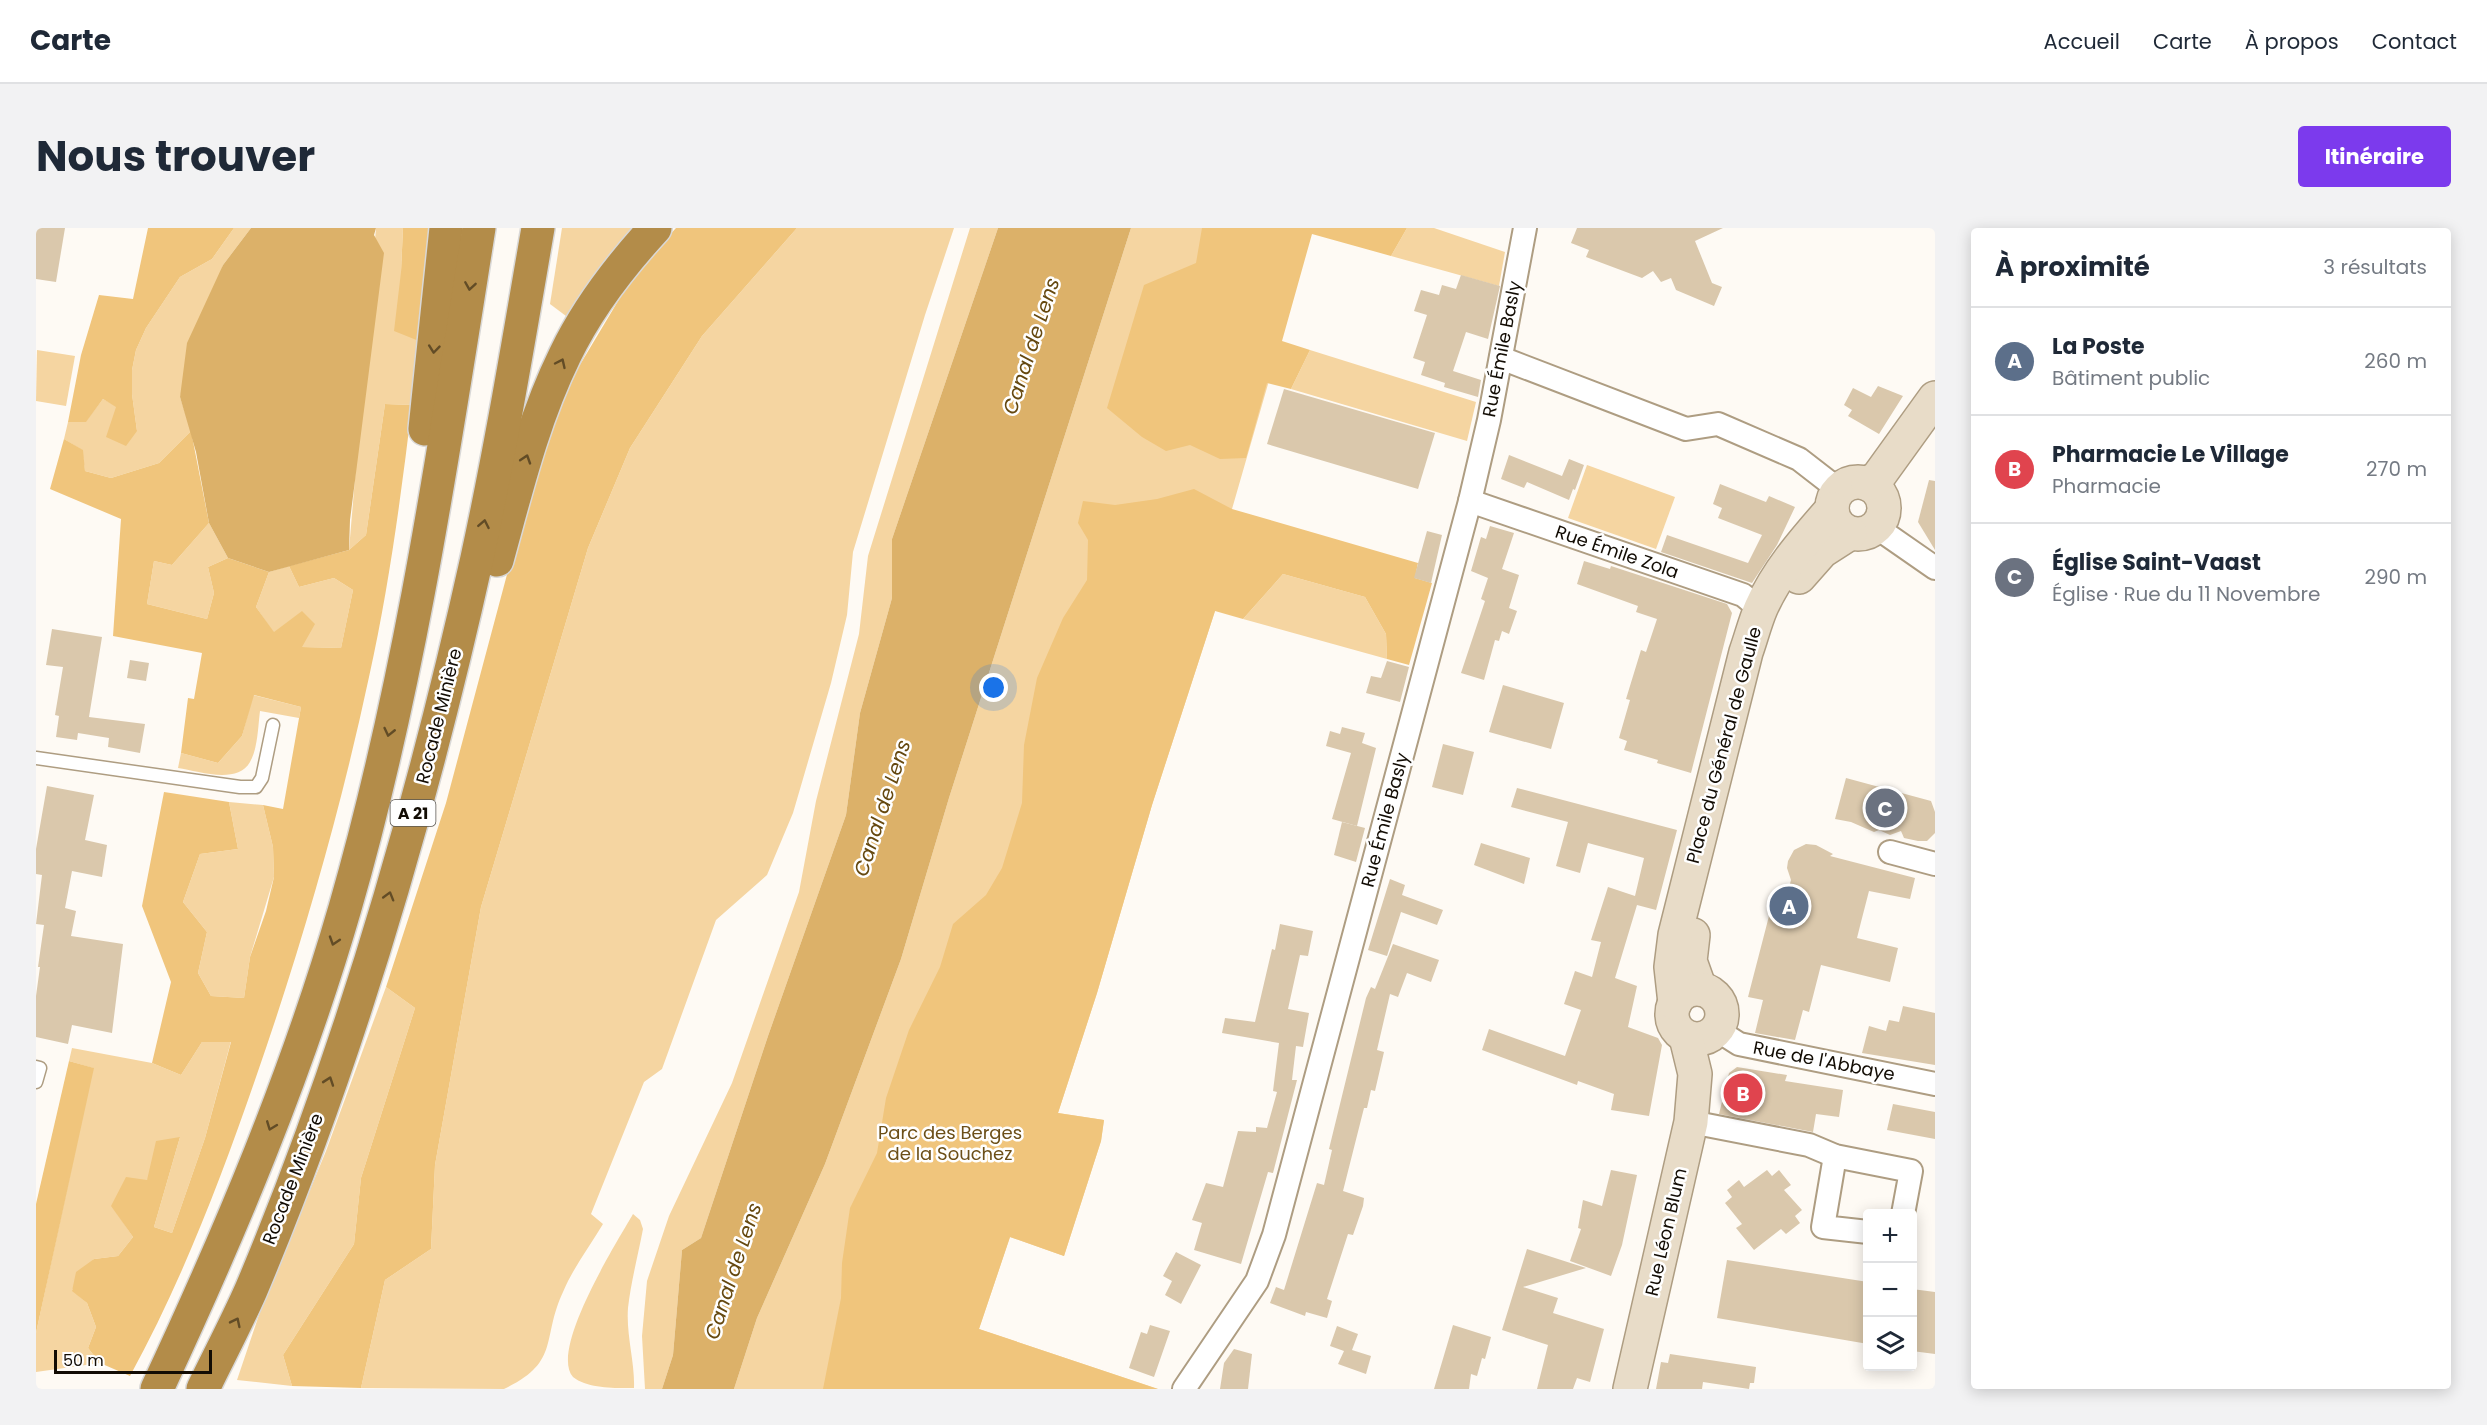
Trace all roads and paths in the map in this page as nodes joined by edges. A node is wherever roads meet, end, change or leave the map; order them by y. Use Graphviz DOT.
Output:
graph roads {
  1 [pos="446,228"];
  2 [pos="479,228"];
  3 [pos="538,228"];
  4 [pos="656,228"];
  5 [pos="1525,228"];
  6 [pos="1501,358"];
  7 [pos="1935,398"];
  8 [pos="1935,420"];
  9 [pos="1470,501"];
  10 [pos="1858,508"];
  11 [pos="1935,568"];
  12 [pos="1760,609"];
  13 [pos="403,675"];
  14 [pos="446,691"];
  15 [pos="273,725"];
  16 [pos="36,758"];
  17 [pos="1890,852"];
  18 [pos="1935,864"];
  19 [pos="1687,996"];
  20 [pos="1705,1034"];
  21 [pos="36,1067"];
  22 [pos="36,1082"];
  23 [pos="1935,1083"];
  24 [pos="1690,1122"];
  25 [pos="1834,1156"];
  26 [pos="1905,1209"];
  27 [pos="1863,1231"];
  28 [pos="163,1377"];
  29 [pos="207,1382"];
  30 [pos="1184,1389"];
  31 [pos="1630,1389"];
  1 -- 13 [label="highway, one-way"];
  2 -- 13 [label="highway, A 21, one-way"];
  14 -- 3 [label="highway, Rocade Minière / A 21, one-way"];
  14 -- 4 [label="highway, one-way"];
  5 -- 6 [label="street, Rue Émile Basly"];
  6 -- 9 [label="street, Rue Émile Basly"];
  6 -- 10 [label="street"];
  7 -- 10 [label="street"];
  8 -- 10 [label="street"];
  9 -- 12 [label="street, Rue Émile Zola"];
  9 -- 30 [label="street, Rue Émile Basly"];
  10 -- 11 [label="street"];
  10 -- 12 [label="street, Place du Général de Gaulle"];
  10 -- 19 [label="street, Place du Général de Gaulle"];
  12 -- 19 [label="street, Place du Général de Gaulle"];
  13 -- 28 [label="highway, A 21, one-way"];
  29 -- 14 [label="highway, Rocade Minière / A 21, one-way"];
  15 -- 16 [label="lane"];
  17 -- 18 [label="street"];
  19 -- 20 [label="street"];
  19 -- 20 [label="street"];
  20 -- 23 [label="street, Rue de l'Abbaye"];
  20 -- 24 [label="street, Rue Léon Blum"];
  21 -- 22 [label="lane"];
  24 -- 25 [label="street"];
  24 -- 31 [label="street, Rue Léon Blum"];
  25 -- 26 [label="street"];
  25 -- 27 [label="street"];
}
